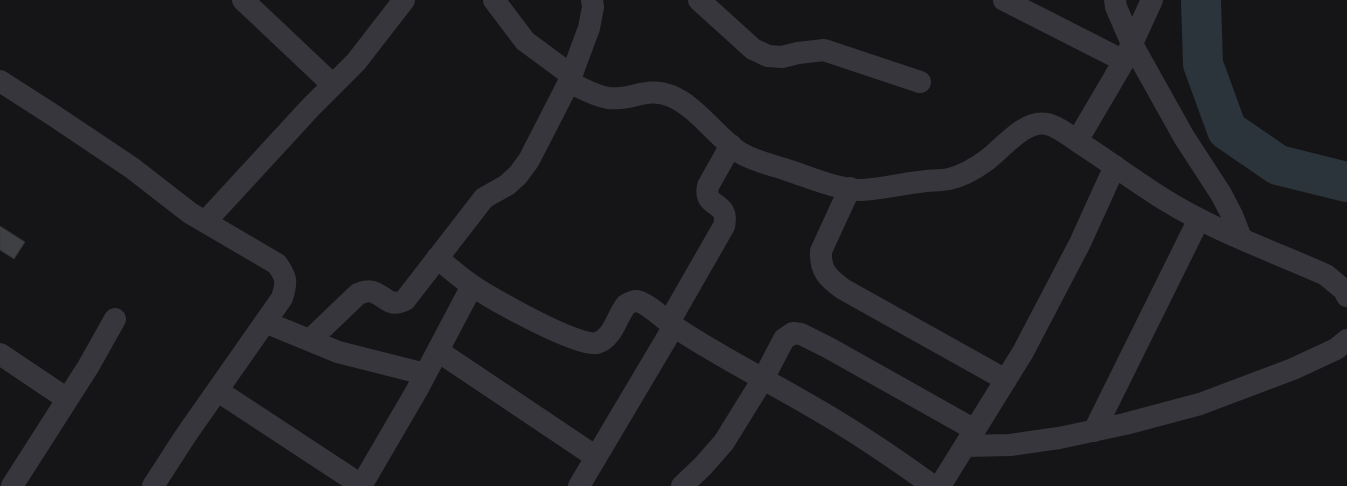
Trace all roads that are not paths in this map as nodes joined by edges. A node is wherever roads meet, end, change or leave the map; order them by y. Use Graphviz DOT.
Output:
graph roads {
  1 [pos="243,0"];
  2 [pos="404,0"];
  3 [pos="494,0"];
  4 [pos="592,0"];
  5 [pos="698,0"];
  6 [pos="1004,0"];
  7 [pos="1116,0"];
  8 [pos="1152,0"];
  9 [pos="1128,52"];
  10 [pos="570,78"];
  11 [pos="0,81"];
  12 [pos="920,82"];
  13 [pos="333,85"];
  14 [pos="1077,141"];
  15 [pos="730,145"];
  16 [pos="1115,166"];
  17 [pos="850,188"];
  18 [pos="1200,219"];
  19 [pos="205,222"];
  20 [pos="1240,238"];
  21 [pos="437,258"];
  22 [pos="472,286"];
  23 [pos="1347,296"];
  24 [pos="115,319"];
  25 [pos="265,322"];
  26 [pos="672,324"];
  27 [pos="310,340"];
  28 [pos="1347,340"];
  29 [pos="438,350"];
  30 [pos="0,354"];
  31 [pos="425,374"];
  32 [pos="763,379"];
  33 [pos="1006,380"];
  34 [pos="218,391"];
  35 [pos="67,399"];
  36 [pos="1094,431"];
  37 [pos="970,438"];
  38 [pos="596,457"];
  39 [pos="12,486"];
  40 [pos="153,486"];
  41 [pos="361,486"];
  42 [pos="579,486"];
  43 [pos="682,486"];
  44 [pos="933,486"];
  45 [pos="940,486"];
  1 -- 13 [label="street"];
  2 -- 13 [label="street"];
  3 -- 10 [label="street"];
  4 -- 10 [label="street"];
  5 -- 12 [label="street"];
  6 -- 9 [label="street"];
  7 -- 9 [label="street"];
  8 -- 9 [label="street"];
  9 -- 14 [label="street"];
  9 -- 20 [label="street"];
  10 -- 15 [label="street"];
  10 -- 21 [label="street"];
  11 -- 19 [label="street"];
  13 -- 19 [label="street"];
  14 -- 16 [label="street"];
  14 -- 17 [label="street"];
  15 -- 17 [label="street"];
  15 -- 26 [label="street"];
  16 -- 18 [label="street"];
  16 -- 33 [label="street"];
  17 -- 33 [label="street"];
  18 -- 20 [label="street"];
  18 -- 36 [label="street"];
  19 -- 25 [label="street"];
  20 -- 23 [label="street"];
  21 -- 22 [label="street"];
  21 -- 27 [label="street"];
  22 -- 26 [label="street"];
  22 -- 29 [label="street"];
  24 -- 35 [label="street"];
  25 -- 27 [label="street"];
  25 -- 34 [label="street"];
  26 -- 32 [label="street"];
  26 -- 38 [label="street"];
  27 -- 31 [label="street"];
  28 -- 36 [label="street"];
  29 -- 31 [label="street"];
  29 -- 38 [label="street"];
  30 -- 35 [label="street"];
  31 -- 41 [label="street"];
  32 -- 37 [label="street"];
  32 -- 43 [label="street"];
  32 -- 44 [label="street"];
  33 -- 37 [label="street"];
  34 -- 40 [label="street"];
  34 -- 41 [label="street"];
  35 -- 39 [label="street"];
  36 -- 37 [label="street"];
  37 -- 45 [label="street"];
  38 -- 42 [label="street"];
}
